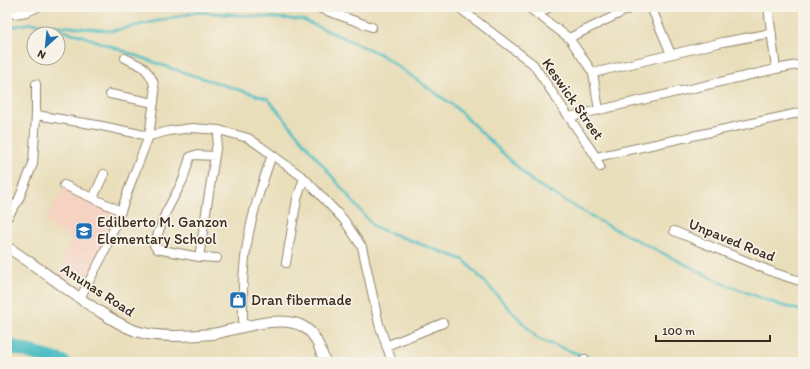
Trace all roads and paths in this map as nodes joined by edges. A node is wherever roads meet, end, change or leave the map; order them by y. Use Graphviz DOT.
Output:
graph roads {
  1 [pos="38,7"];
  2 [pos="316,7"];
  3 [pos="528,7"];
  4 [pos="550,7"];
  5 [pos="633,7"];
  6 [pos="651,7"];
  7 [pos="768,7"];
  8 [pos="463,8"];
  9 [pos="7,13"];
  10 [pos="537,14"];
  11 [pos="372,27"];
  12 [pos="772,34"];
  13 [pos="569,38"];
  14 [pos="671,54"];
  15 [pos="125,58"];
  16 [pos="803,64"];
  17 [pos="776,69"];
  18 [pos="593,73"];
  19 [pos="36,84"];
  20 [pos="110,94"];
  21 [pos="154,103"];
  22 [pos="599,110"];
  23 [pos="803,112"];
  24 [pos="36,115"];
  25 [pos="569,117"];
  26 [pos="219,130"];
  27 [pos="149,136"];
  28 [pos="272,155"];
  29 [pos="215,156"];
  30 [pos="596,157"];
  31 [pos="600,166"];
  32 [pos="104,174"];
  33 [pos="304,178"];
  34 [pos="64,185"];
  35 [pos="93,198"];
  36 [pos="121,211"];
  37 [pos="7,218"];
  38 [pos="674,231"];
  39 [pos="7,247"];
  40 [pos="199,257"];
  41 [pos="217,258"];
  42 [pos="286,263"];
  43 [pos="803,282"];
  44 [pos="80,298"];
  45 [pos="443,323"];
  46 [pos="243,327"];
  47 [pos="386,346"];
  48 [pos="325,362"];
  49 [pos="392,362"];
  1 -- 9 [label="street"];
  2 -- 11 [label="street"];
  3 -- 10 [label="street"];
  4 -- 10 [label="street"];
  5 -- 13 [label="street"];
  6 -- 14 [label="street"];
  7 -- 12 [label="street"];
  8 -- 25 [label="street, Keswick Street"];
  10 -- 13 [label="street"];
  12 -- 14 [label="street"];
  12 -- 17 [label="street"];
  13 -- 18 [label="street"];
  14 -- 18 [label="street"];
  15 -- 21 [label="street"];
  16 -- 17 [label="street"];
  17 -- 22 [label="street"];
  18 -- 22 [label="street"];
  19 -- 24 [label="street"];
  20 -- 21 [label="street"];
  21 -- 27 [label="street"];
  22 -- 25 [label="street"];
  23 -- 30 [label="street"];
  24 -- 27 [label="street"];
  24 -- 37 [label="street"];
  25 -- 30 [label="street, Keswick Street"];
  26 -- 27 [label="street"];
  26 -- 28 [label="street"];
  26 -- 29 [label="street"];
  27 -- 36 [label="street"];
  28 -- 33 [label="street"];
  28 -- 46 [label="street"];
  29 -- 40 [label="street"];
  29 -- 40 [label="street"];
  30 -- 31 [label="street, Keswick Street"];
  32 -- 35 [label="street"];
  33 -- 42 [label="street"];
  33 -- 47 [label="street"];
  34 -- 35 [label="street"];
  35 -- 36 [label="street"];
  36 -- 44 [label="street"];
  38 -- 43 [label="street, Unpaved Road"];
  39 -- 44 [label="street, Anunas Road"];
  40 -- 41 [label="street"];
  44 -- 46 [label="street, Anunas Road"];
  45 -- 47 [label="street"];
  46 -- 48 [label="street, Anunas Road"];
  47 -- 49 [label="street"];
}
